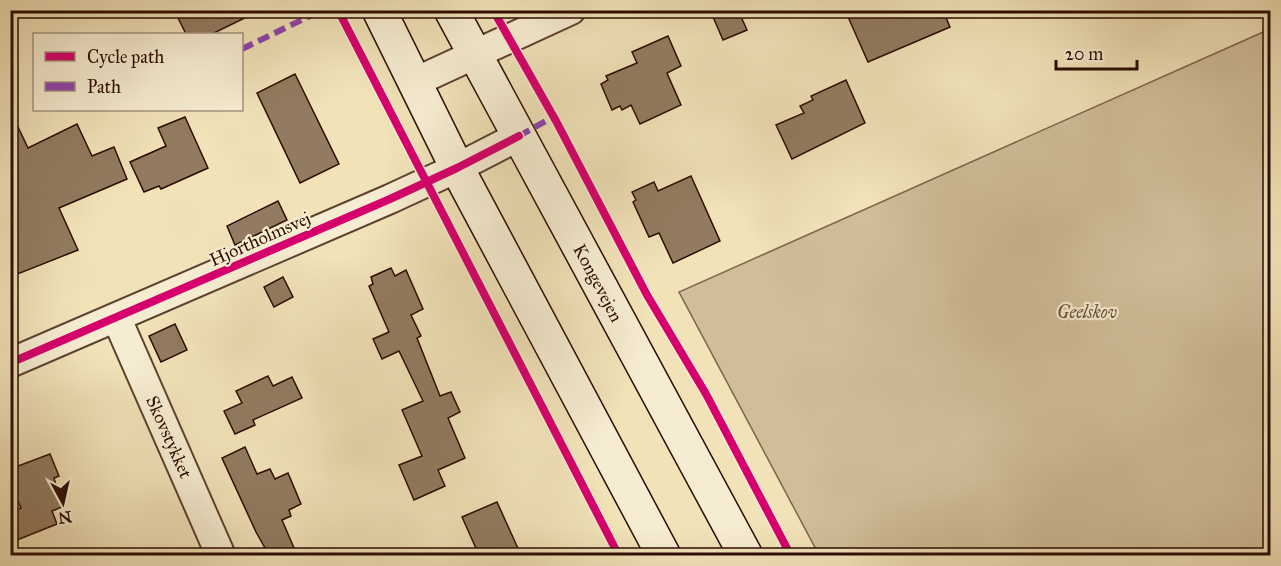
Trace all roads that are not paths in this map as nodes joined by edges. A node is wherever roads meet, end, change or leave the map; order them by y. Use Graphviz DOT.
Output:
graph roads {
  1 [pos="380,10"];
  2 [pos="451,10"];
  3 [pos="572,10"];
  4 [pos="474,54"];
  5 [pos="415,82"];
  6 [pos="519,136"];
  7 [pos="457,168"];
  8 [pos="117,319"];
  9 [pos="10,363"];
  10 [pos="221,555"];
  11 [pos="664,555"];
  12 [pos="746,555"];
  1 -- 5 [label="main road"];
  2 -- 4 [label="main road, Kongevejen"];
  3 -- 4 [label="street"];
  4 -- 5 [label="street"];
  4 -- 6 [label="main road, Kongevejen"];
  5 -- 7 [label="main road"];
  6 -- 7 [label="street, Hjortholmsvej"];
  6 -- 12 [label="main road, Kongevejen"];
  7 -- 8 [label="street, Hjortholmsvej"];
  7 -- 11 [label="main road"];
  8 -- 9 [label="street, Hjortholmsvej"];
  8 -- 10 [label="street, Skovstykket"];
}
